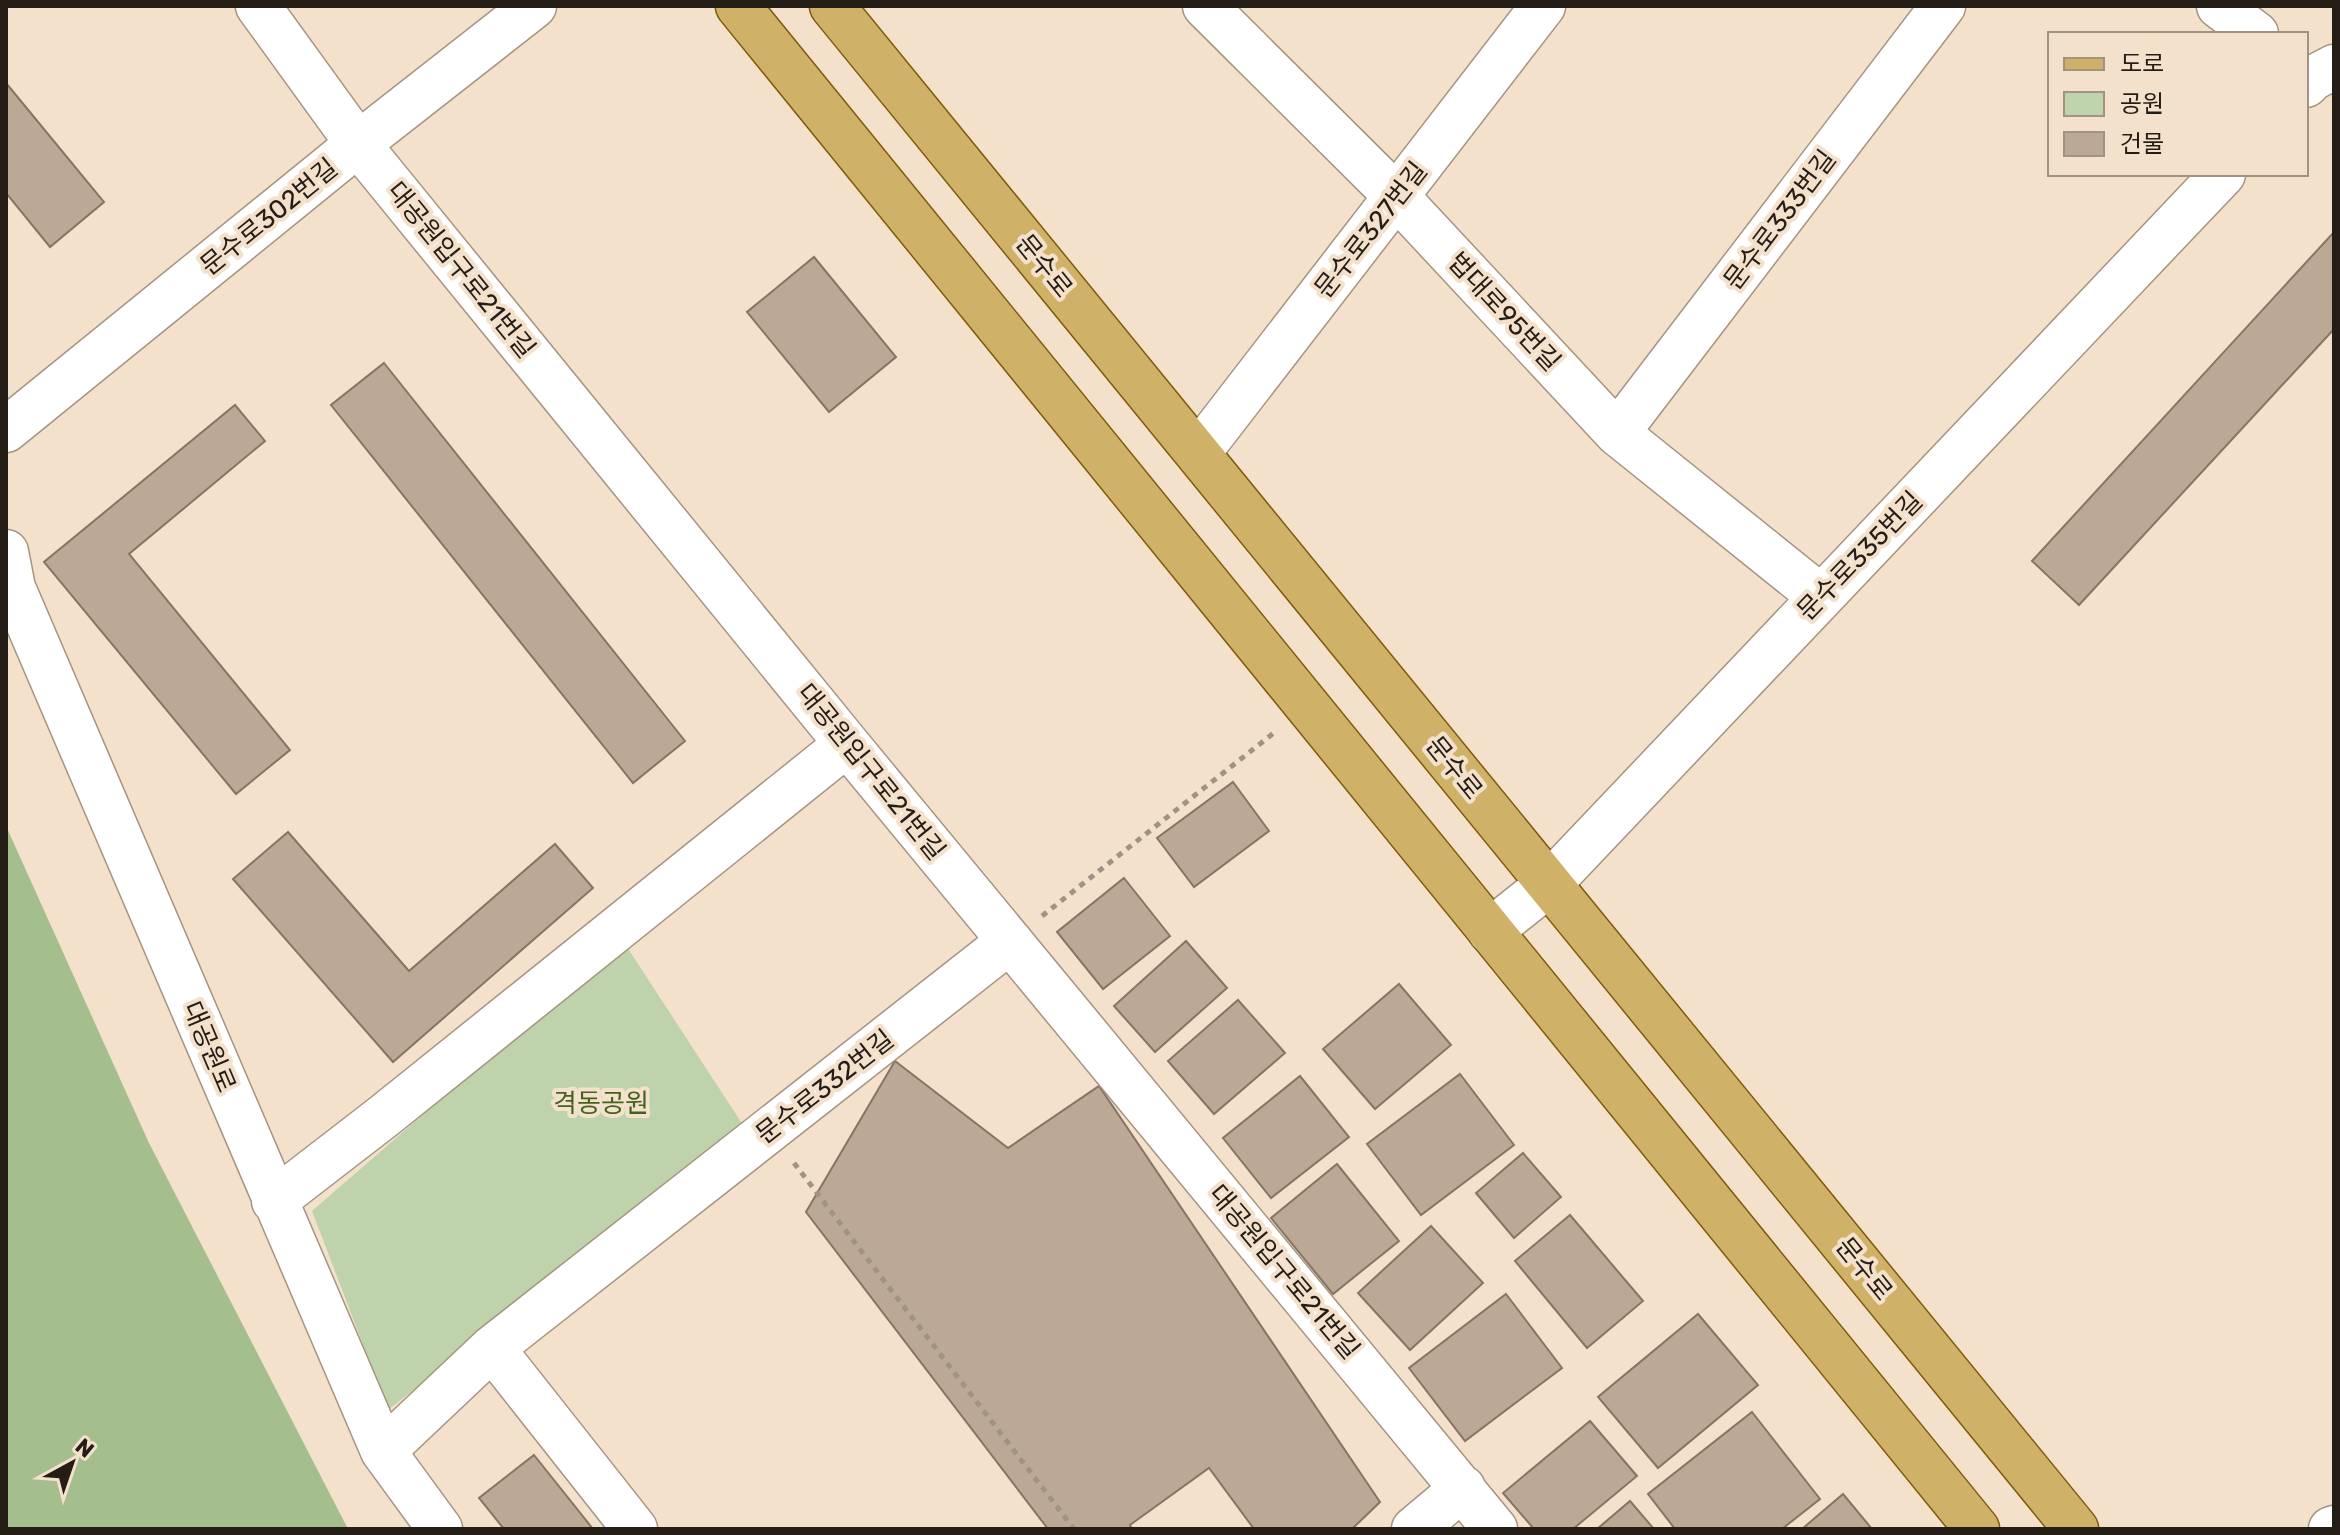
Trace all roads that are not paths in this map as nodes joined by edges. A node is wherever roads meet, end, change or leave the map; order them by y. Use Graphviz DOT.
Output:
graph roads {
  1 [pos="258,6"];
  2 [pos="534,6"];
  3 [pos="738,6"];
  4 [pos="832,6"];
  5 [pos="1543,6"];
  6 [pos="1943,6"];
  7 [pos="2219,6"];
  8 [pos="1218,11"];
  9 [pos="2253,32"];
  10 [pos="358,144"];
  11 [pos="2221,176"];
  12 [pos="1397,197"];
  13 [pos="6,430"];
  14 [pos="1617,433"];
  15 [pos="1198,453"];
  16 [pos="6,552"];
  17 [pos="1821,597"];
  18 [pos="847,744"];
  19 [pos="1549,884"];
  20 [pos="1490,931"];
  21 [pos="1010,941"];
  22 [pos="274,1201"];
  23 [pos="492,1348"];
  24 [pos="383,1451"];
  25 [pos="1463,1488"];
  26 [pos="440,1529"];
  27 [pos="635,1529"];
  28 [pos="1414,1529"];
  29 [pos="1495,1529"];
  30 [pos="1977,1529"];
  31 [pos="2076,1529"];
  1 -- 10 [label="street, 대공원입구로21번길"];
  2 -- 10 [label="street, 문수로302번길"];
  3 -- 20 [label="main road"];
  4 -- 15 [label="main road, 문수로"];
  5 -- 12 [label="street, 문수로327번길"];
  6 -- 14 [label="street, 문수로333번길"];
  7 -- 9 [label="street"];
  8 -- 12 [label="street, 법대로95번길"];
  10 -- 13 [label="street, 문수로302번길"];
  10 -- 18 [label="street, 대공원입구로21번길"];
  11 -- 17 [label="street, 문수로335번길"];
  12 -- 14 [label="street, 법대로95번길"];
  12 -- 15 [label="street, 문수로327번길"];
  14 -- 17 [label="street, 법대로95번길"];
  15 -- 19 [label="main road, 문수로"];
  16 -- 22 [label="street, 대공원로"];
  17 -- 19 [label="street, 문수로335번길"];
  18 -- 21 [label="street, 대공원입구로21번길"];
  18 -- 22 [label="street"];
  19 -- 20 [label="street, 문수로335번길"];
  19 -- 31 [label="main road, 문수로"];
  20 -- 30 [label="main road"];
  21 -- 23 [label="street, 문수로332번길"];
  21 -- 25 [label="street, 대공원입구로21번길"];
  22 -- 24 [label="street, 대공원로"];
  23 -- 24 [label="street, 문수로332번길"];
  23 -- 27 [label="street"];
  24 -- 26 [label="street, 대공원로"];
  25 -- 28 [label="street"];
  25 -- 29 [label="street, 대공원입구로21번길"];
}
